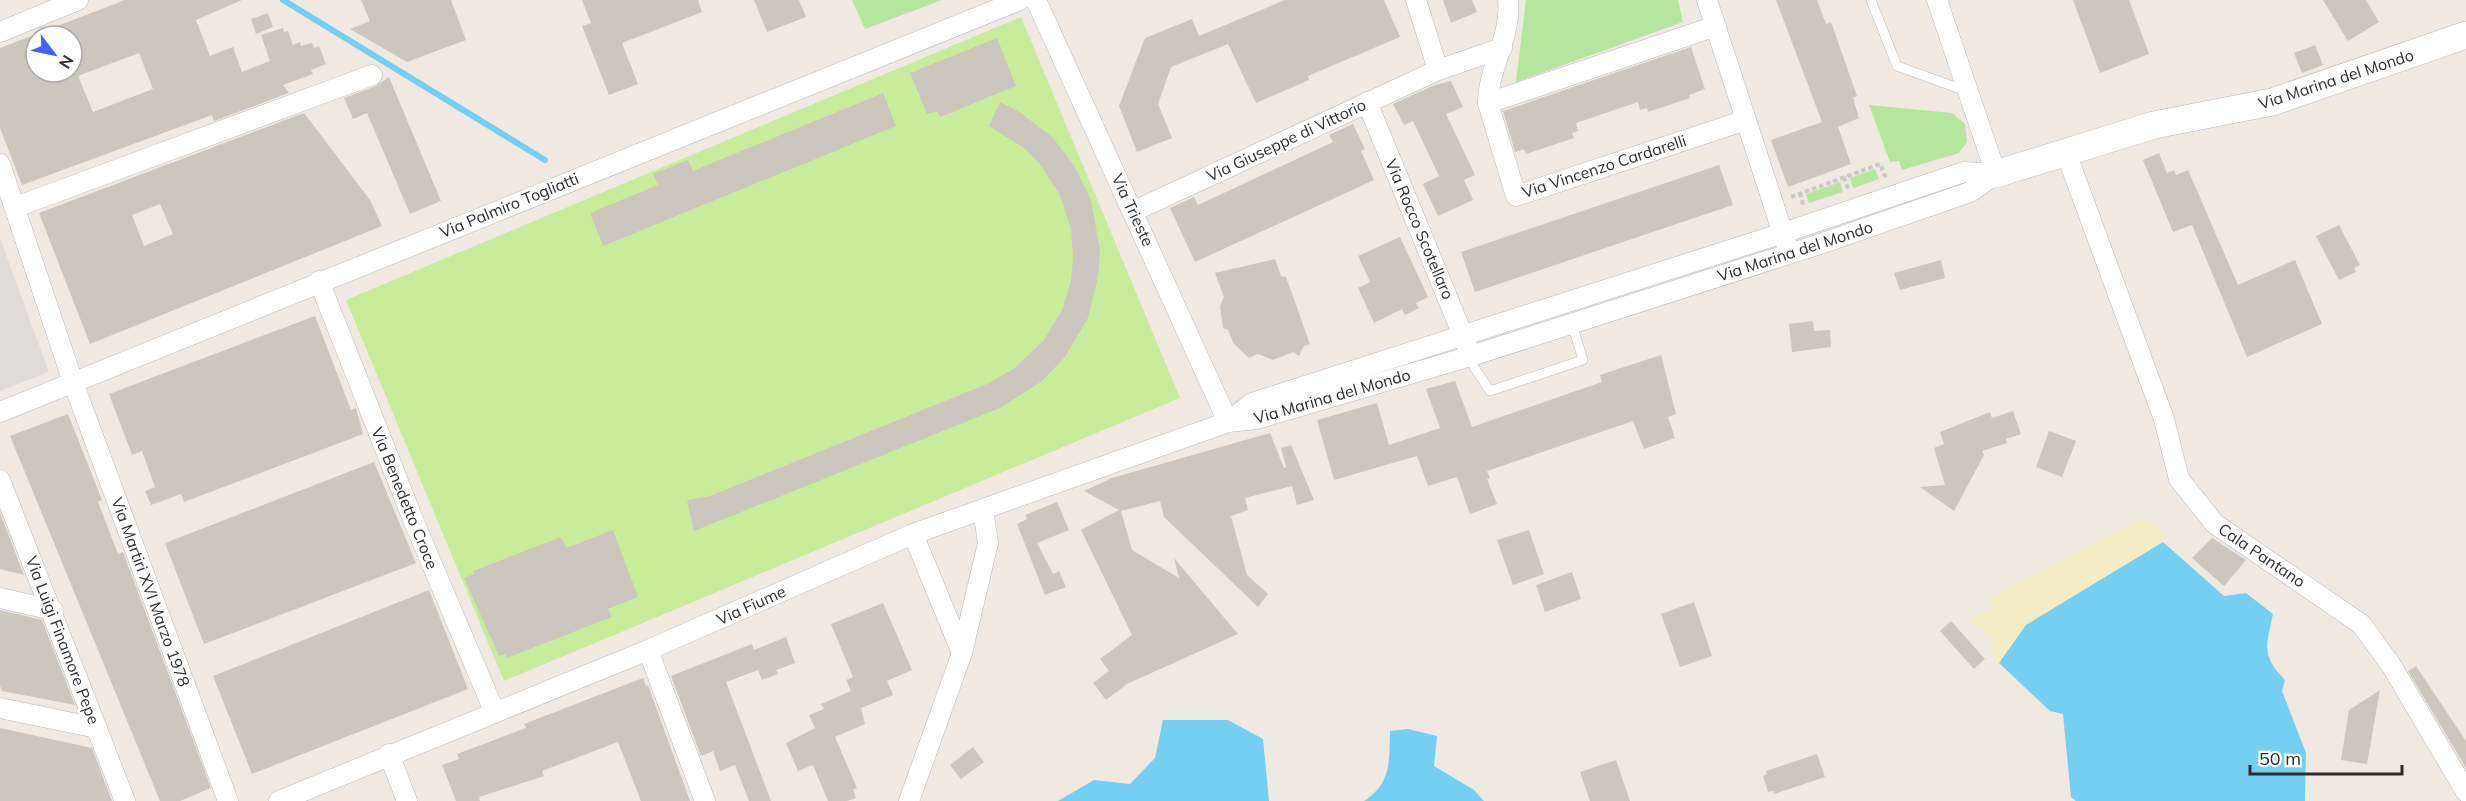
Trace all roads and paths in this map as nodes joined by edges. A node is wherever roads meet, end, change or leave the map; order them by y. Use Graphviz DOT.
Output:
graph roads {
  1 [pos="78,0"];
  2 [pos="1020,0"];
  3 [pos="1036,0"];
  4 [pos="1416,0"];
  5 [pos="1508,0"];
  6 [pos="1707,0"];
  7 [pos="1871,0"];
  8 [pos="1937,0"];
  9 [pos="1716,26"];
  10 [pos="0,32"];
  11 [pos="2466,35"];
  12 [pos="1502,48"];
  13 [pos="1438,70"];
  14 [pos="372,75"];
  15 [pos="1968,92"];
  16 [pos="1367,102"];
  17 [pos="1488,103"];
  18 [pos="1746,120"];
  19 [pos="2065,150"];
  20 [pos="0,164"];
  21 [pos="1996,174"];
  22 [pos="1844,177"];
  23 [pos="1886,178"];
  24 [pos="1849,191"];
  25 [pos="1800,193"];
  26 [pos="1788,198"];
  27 [pos="1803,205"];
  28 [pos="16,207"];
  29 [pos="1134,211"];
  30 [pos="1783,232"];
  31 [pos="1790,254"];
  32 [pos="319,281"];
  33 [pos="1572,324"];
  34 [pos="1464,335"];
  35 [pos="1471,356"];
  36 [pos="73,382"];
  37 [pos="0,412"];
  38 [pos="1228,422"];
  39 [pos="0,480"];
  40 [pos="983,509"];
  41 [pos="913,534"];
  42 [pos="0,598"];
  43 [pos="53,610"];
  44 [pos="648,650"];
  45 [pos="962,653"];
  46 [pos="0,708"];
  47 [pos="495,713"];
  48 [pos="97,728"];
  49 [pos="389,754"];
  50 [pos="2466,792"];
  51 [pos="125,801"];
  52 [pos="228,801"];
  53 [pos="279,801"];
  54 [pos="407,801"];
  55 [pos="705,801"];
  56 [pos="909,801"];
  1 -- 10 [label="street"];
  2 -- 32 [label="street, Via Palmiro Togliatti"];
  3 -- 29 [label="street, Via Trieste"];
  4 -- 13 [label="street"];
  5 -- 12 [label="street, Via Vincenzo Cardarelli"];
  6 -- 9 [label="street"];
  7 -- 15 [label="lane"];
  8 -- 15 [label="street"];
  9 -- 17 [label="street"];
  9 -- 18 [label="street"];
  11 -- 19 [label="street, Via Marina del Mondo"];
  12 -- 13 [label="street, Via Giuseppe di Vittorio"];
  12 -- 17 [label="street, Via Vincenzo Cardarelli"];
  13 -- 16 [label="street, Via Giuseppe di Vittorio"];
  14 -- 28 [label="street"];
  15 -- 21 [label="street"];
  16 -- 29 [label="street, Via Giuseppe di Vittorio"];
  16 -- 34 [label="street, Via Rocco Scotellaro"];
  17 -- 18 [label="street, Via Vincenzo Cardarelli"];
  18 -- 30 [label="street"];
  19 -- 21 [label="street, Via Marina del Mondo"];
  19 -- 50 [label="street, Cala Pantano"];
  20 -- 28 [label="street, Via Martiri XVI Marzo 1978"];
  21 -- 30 [label="street, Via Marina del Mondo"];
  21 -- 31 [label="street, Via Marina del Mondo"];
  22 -- 23 [label="path"];
  22 -- 24 [label="path"];
  22 -- 25 [label="path"];
  25 -- 26 [label="path"];
  25 -- 27 [label="path"];
  28 -- 36 [label="street, Via Martiri XVI Marzo 1978"];
  29 -- 38 [label="street, Via Trieste"];
  30 -- 31 [label="street"];
  30 -- 34 [label="street, Via Marina del Mondo"];
  31 -- 33 [label="street, Via Marina del Mondo"];
  32 -- 36 [label="street, Via Palmiro Togliatti"];
  32 -- 47 [label="street, Via Benedetto Croce"];
  33 -- 35 [label="street, Via Marina del Mondo"];
  33 -- 35 [label="lane"];
  34 -- 35 [label="street, Via Rocco Scotellaro"];
  34 -- 38 [label="street, Via Marina del Mondo"];
  35 -- 38 [label="street, Via Marina del Mondo"];
  36 -- 37 [label="street, Via Palmiro Togliatti"];
  36 -- 52 [label="street, Via Martiri XVI Marzo 1978"];
  38 -- 40 [label="street, Via Fiume"];
  39 -- 43 [label="street, Via Luigi Finamore Pepe"];
  40 -- 41 [label="street, Via Fiume"];
  40 -- 45 [label="street"];
  41 -- 44 [label="street, Via Fiume"];
  41 -- 45 [label="street"];
  42 -- 43 [label="street"];
  43 -- 48 [label="street, Via Luigi Finamore Pepe"];
  44 -- 47 [label="street, Via Fiume"];
  44 -- 55 [label="street"];
  45 -- 56 [label="street"];
  46 -- 48 [label="street"];
  47 -- 49 [label="street, Via Fiume"];
  48 -- 51 [label="street, Via Luigi Finamore Pepe"];
  49 -- 53 [label="street, Via Fiume"];
  49 -- 54 [label="street"];
}
